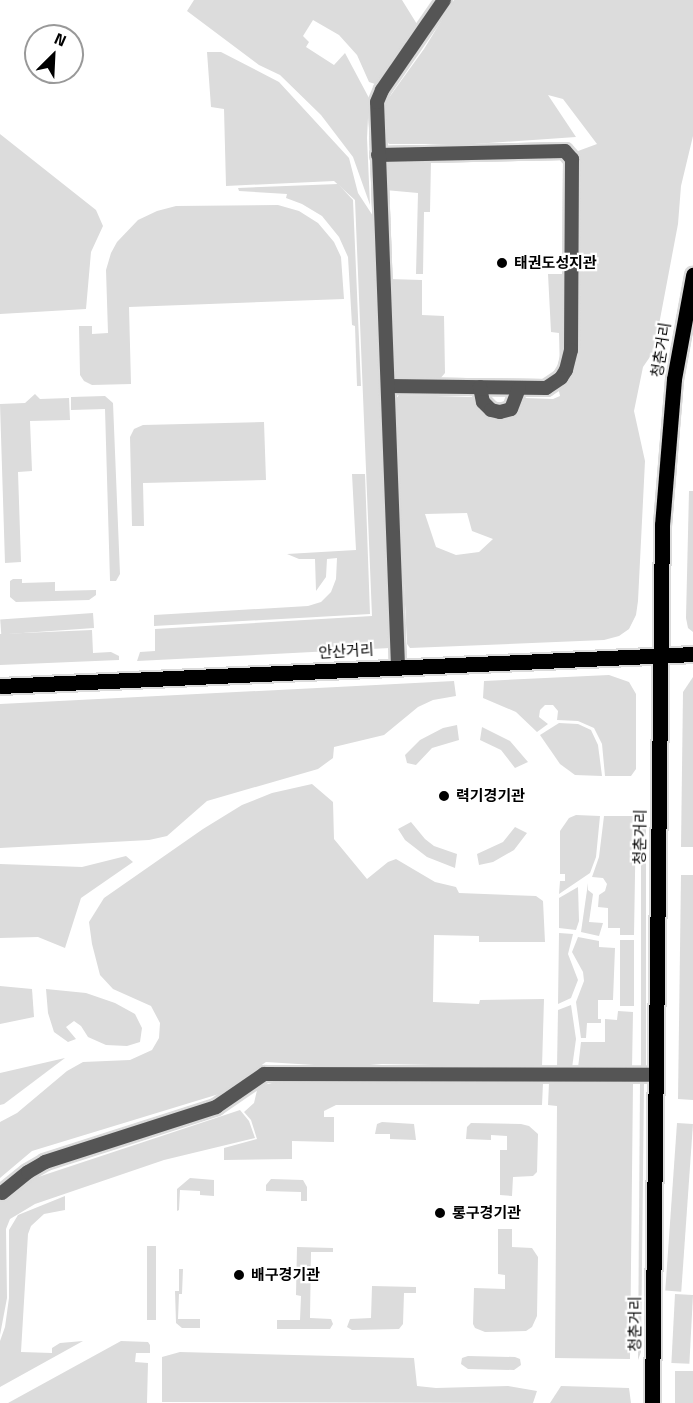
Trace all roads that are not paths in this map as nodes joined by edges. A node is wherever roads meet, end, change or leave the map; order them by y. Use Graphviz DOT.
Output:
graph roads {
  1 [pos="444,0"];
  2 [pos="378,155"];
  3 [pos="693,275"];
  4 [pos="388,386"];
  5 [pos="480,387"];
  6 [pos="519,388"];
  7 [pos="693,654"];
  8 [pos="660,655"];
  9 [pos="398,666"];
  10 [pos="0,686"];
  11 [pos="655,1075"];
  12 [pos="2,1193"];
  13 [pos="652,1403"];
  1 -- 2 [label="street"];
  2 -- 4 [label="street"];
  2 -- 6 [label="street"];
  3 -- 8 [label="main road, 청춘거리"];
  4 -- 5 [label="street"];
  4 -- 9 [label="street"];
  5 -- 6 [label="street"];
  5 -- 6 [label="street"];
  7 -- 8 [label="main road, 안산거리"];
  8 -- 9 [label="main road, 안산거리"];
  8 -- 11 [label="main road, 청춘거리"];
  9 -- 10 [label="main road, 안산거리"];
  11 -- 12 [label="street"];
  11 -- 13 [label="main road, 청춘거리"];
}
